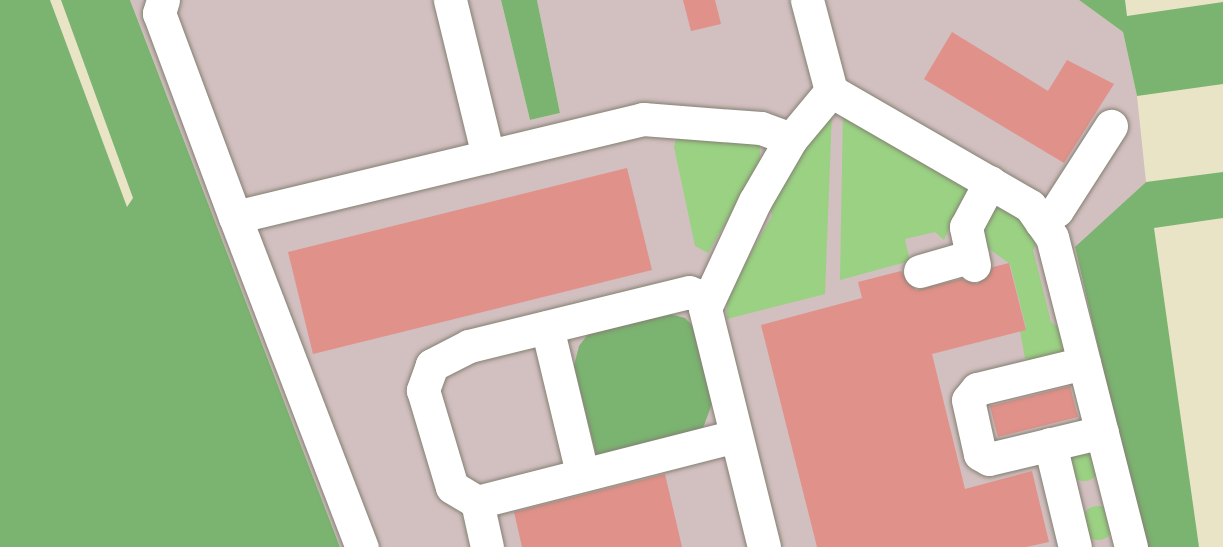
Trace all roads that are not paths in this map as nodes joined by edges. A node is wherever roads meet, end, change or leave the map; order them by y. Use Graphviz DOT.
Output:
graph roads {
  1 [pos="163,0"];
  2 [pos="450,0"];
  3 [pos="807,0"];
  4 [pos="831,91"];
  5 [pos="1111,125"];
  6 [pos="791,139"];
  7 [pos="488,156"];
  8 [pos="989,182"];
  9 [pos="235,217"];
  10 [pos="1041,222"];
  11 [pos="920,271"];
  12 [pos="708,299"];
  13 [pos="547,327"];
  14 [pos="1084,363"];
  15 [pos="1102,432"];
  16 [pos="736,436"];
  17 [pos="1050,444"];
  18 [pos="582,473"];
  19 [pos="1116,488"];
  20 [pos="1064,500"];
  21 [pos="477,502"];
  22 [pos="1128,546"];
  23 [pos="362,547"];
  24 [pos="487,547"];
  25 [pos="764,547"];
  26 [pos="1075,547"];
  1 -- 9 [label="lane"];
  2 -- 7 [label="lane"];
  3 -- 4 [label="lane"];
  4 -- 6 [label="lane"];
  4 -- 8 [label="lane"];
  5 -- 10 [label="lane"];
  6 -- 7 [label="lane"];
  6 -- 12 [label="lane"];
  7 -- 9 [label="lane"];
  8 -- 10 [label="lane"];
  8 -- 11 [label="lane"];
  9 -- 23 [label="lane"];
  10 -- 14 [label="lane"];
  12 -- 13 [label="lane"];
  12 -- 16 [label="lane"];
  13 -- 18 [label="lane"];
  13 -- 21 [label="lane"];
  14 -- 15 [label="lane"];
  14 -- 17 [label="lane"];
  15 -- 17 [label="lane"];
  15 -- 19 [label="lane"];
  16 -- 18 [label="lane"];
  16 -- 25 [label="lane"];
  17 -- 20 [label="lane"];
  18 -- 21 [label="lane"];
  19 -- 20 [label="lane"];
  19 -- 22 [label="lane"];
  20 -- 26 [label="lane"];
  21 -- 24 [label="lane"];
}
